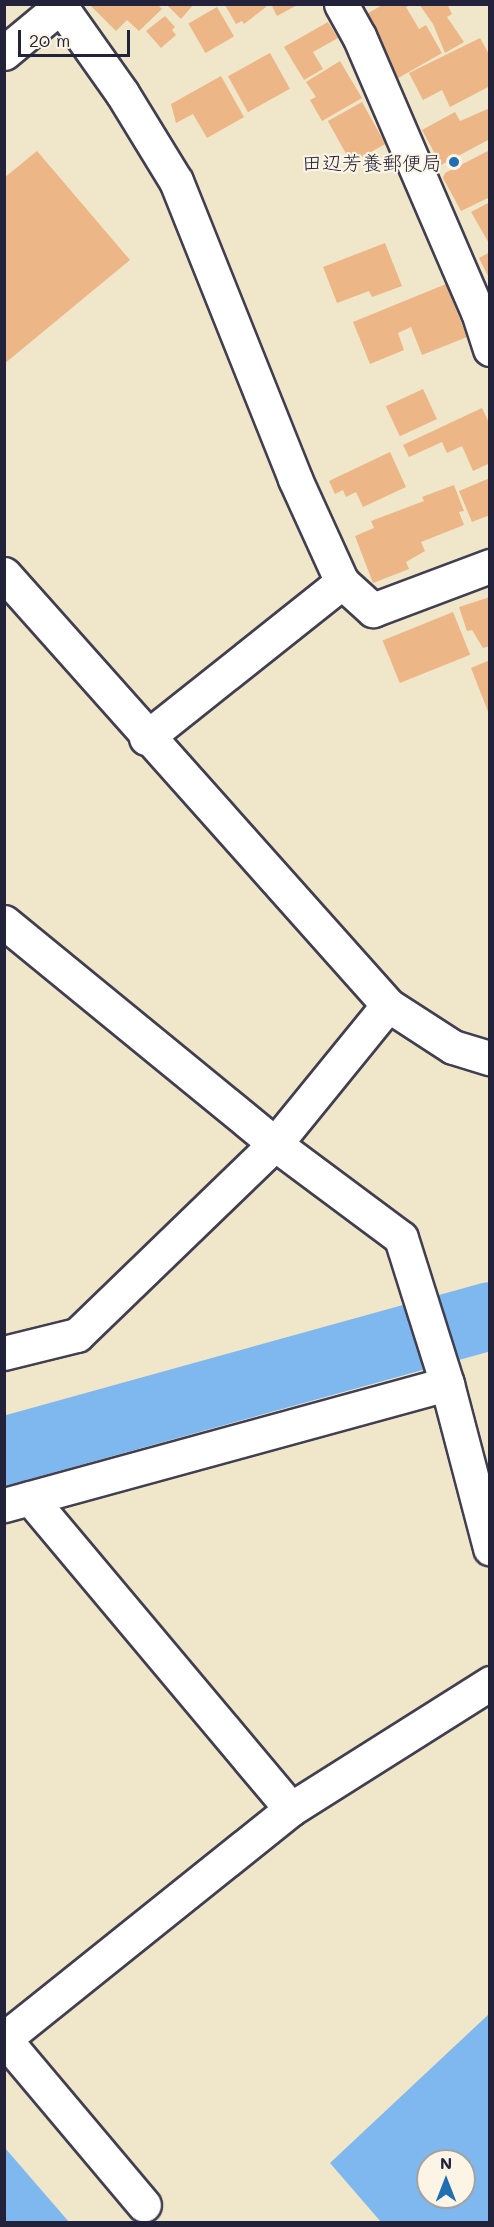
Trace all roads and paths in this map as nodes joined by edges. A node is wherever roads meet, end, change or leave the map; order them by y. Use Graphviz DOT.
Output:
graph roads {
  1 [pos="341,4"];
  2 [pos="61,5"];
  3 [pos="4,53"];
  4 [pos="489,349"];
  5 [pos="489,566"];
  6 [pos="4,574"];
  7 [pos="342,582"];
  8 [pos="146,738"];
  9 [pos="4,922"];
  10 [pos="388,1005"];
  11 [pos="489,1058"];
  12 [pos="275,1144"];
  13 [pos="4,1353"];
  14 [pos="447,1384"];
  15 [pos="17,1502"];
  16 [pos="489,1548"];
  17 [pos="489,1683"];
  18 [pos="291,1809"];
  19 [pos="5,2040"];
  20 [pos="144,2205"];
  1 -- 4 [label="street"];
  2 -- 3 [label="street"];
  2 -- 7 [label="street"];
  5 -- 7 [label="street"];
  6 -- 8 [label="street"];
  7 -- 8 [label="street"];
  8 -- 10 [label="street"];
  9 -- 12 [label="street"];
  10 -- 11 [label="street"];
  10 -- 12 [label="street"];
  12 -- 13 [label="street"];
  12 -- 14 [label="street"];
  14 -- 15 [label="street"];
  14 -- 16 [label="street"];
  15 -- 18 [label="street"];
  17 -- 18 [label="street"];
  18 -- 19 [label="street"];
  19 -- 20 [label="street"];
}
